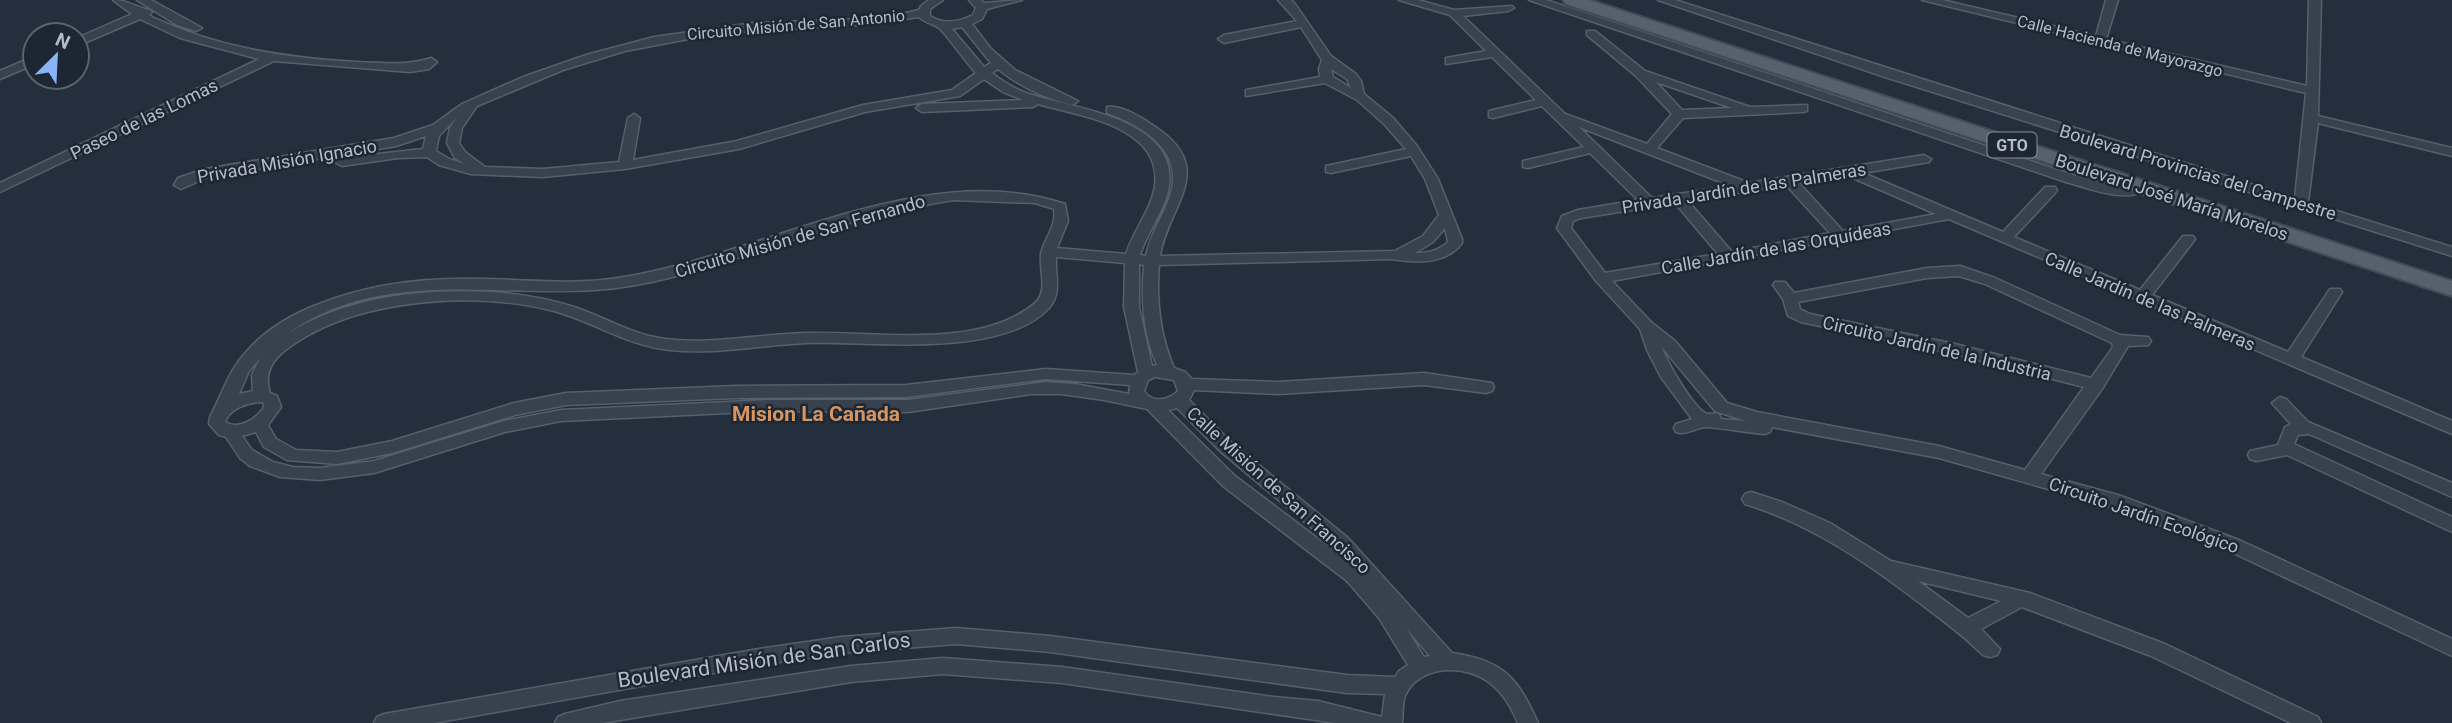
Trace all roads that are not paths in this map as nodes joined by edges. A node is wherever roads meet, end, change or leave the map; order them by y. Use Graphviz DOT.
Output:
graph roads {
  1 [pos="118,0"];
  2 [pos="143,0"];
  3 [pos="937,0"];
  4 [pos="1016,0"];
  5 [pos="1284,0"];
  6 [pos="1405,0"];
  7 [pos="1535,0"];
  8 [pos="1572,0"];
  9 [pos="1614,0"];
  10 [pos="1664,0"];
  11 [pos="1716,0"];
  12 [pos="1928,0"];
  13 [pos="2112,0"];
  14 [pos="2315,0"];
  15 [pos="979,4"];
  16 [pos="1430,6"];
  17 [pos="155,8"];
  18 [pos="1508,8"];
  19 [pos="923,13"];
  20 [pos="1454,13"];
  21 [pos="1706,14"];
  22 [pos="139,15"];
  23 [pos="1416,15"];
  24 [pos="965,23"];
  25 [pos="1304,23"];
  26 [pos="944,25"];
  27 [pos="1591,33"];
  28 [pos="91,36"];
  29 [pos="1224,39"];
  30 [pos="975,40"];
  31 [pos="2100,41"];
  32 [pos="956,44"];
  33 [pos="1495,53"];
  34 [pos="268,54"];
  35 [pos="1327,61"];
  36 [pos="1450,61"];
  37 [pos="997,64"];
  38 [pos="21,66"];
  39 [pos="1640,73"];
  40 [pos="984,74"];
  41 [pos="0,75"];
  42 [pos="1327,79"];
  43 [pos="2312,91"];
  44 [pos="1250,93"];
  45 [pos="1357,94"];
  46 [pos="1545,101"];
  47 [pos="1040,103"];
  48 [pos="472,105"];
  49 [pos="889,105"];
  50 [pos="1803,108"];
  51 [pos="1754,111"];
  52 [pos="1493,114"];
  53 [pos="1679,114"];
  54 [pos="1560,116"];
  55 [pos="634,118"];
  56 [pos="2312,118"];
  57 [pos="1137,127"];
  58 [pos="438,128"];
  59 [pos="1594,148"];
  60 [pos="1649,150"];
  61 [pos="1414,151"];
  62 [pos="2452,152"];
  63 [pos="430,153"];
  64 [pos="1924,159"];
  65 [pos="1528,164"];
  66 [pos="625,165"];
  67 [pos="1331,169"];
  68 [pos="492,171"];
  69 [pos="1850,172"];
  70 [pos="0,180"];
  71 [pos="1789,180"];
  72 [pos="1747,187"];
  73 [pos="0,188"];
  74 [pos="2141,188"];
  75 [pos="2050,190"];
  76 [pos="1677,197"];
  77 [pos="1648,202"];
  78 [pos="2301,204"];
  79 [pos="1446,215"];
  80 [pos="1951,215"];
  81 [pos="1565,221"];
  82 [pos="1840,236"];
  83 [pos="2005,238"];
  84 [pos="2188,239"];
  85 [pos="1048,252"];
  86 [pos="2452,252"];
  87 [pos="1391,255"];
  88 [pos="1728,256"];
  89 [pos="1132,259"];
  90 [pos="1152,261"];
  91 [pos="2452,273"];
  92 [pos="1601,278"];
  93 [pos="1780,285"];
  94 [pos="2452,289"];
  95 [pos="2335,292"];
  96 [pos="2142,297"];
  97 [pos="1790,299"];
  98 [pos="1647,327"];
  99 [pos="2118,340"];
  100 [pos="2143,341"];
  101 [pos="2291,360"];
  102 [pos="1168,371"];
  103 [pos="1142,377"];
  104 [pos="2096,384"];
  105 [pos="1486,387"];
  106 [pos="1183,392"];
  107 [pos="263,396"];
  108 [pos="2280,403"];
  109 [pos="1150,404"];
  110 [pos="226,408"];
  111 [pos="1730,411"];
  112 [pos="1707,421"];
  113 [pos="259,424"];
  114 [pos="2303,426"];
  115 [pos="1682,428"];
  116 [pos="2452,428"];
  117 [pos="1819,429"];
  118 [pos="232,432"];
  119 [pos="2289,449"];
  120 [pos="2256,455"];
  121 [pos="1253,469"];
  122 [pos="2030,476"];
  123 [pos="1229,481"];
  124 [pos="2452,490"];
  125 [pos="1751,499"];
  126 [pos="1302,509"];
  127 [pos="1283,520"];
  128 [pos="2452,525"];
  129 [pos="1889,568"];
  130 [pos="2023,598"];
  131 [pos="1968,628"];
  132 [pos="1990,649"];
  133 [pos="2452,649"];
  134 [pos="1446,660"];
  135 [pos="1420,667"];
  136 [pos="678,671"];
  137 [pos="1397,686"];
  138 [pos="676,701"];
  139 [pos="384,723"];
  140 [pos="565,723"];
  141 [pos="1375,723"];
  142 [pos="1392,723"];
  143 [pos="1528,723"];
  144 [pos="2311,723"];
  1 -- 22 [label="street"];
  2 -- 17 [label="street"];
  3 -- 19 [label="street"];
  4 -- 15 [label="street"];
  5 -- 25 [label="street"];
  6 -- 16 [label="street"];
  7 -- 74 [label="street"];
  8 -- 74 [label="main road, Boulevard José María Morelos / GTO"];
  9 -- 91 [label="main road, Boulevard José María Morelos / GTO"];
  10 -- 21 [label="street, Boulevard Provincias del Campestre"];
  11 -- 21 [label="street"];
  12 -- 31 [label="street, Calle Hacienda de Mayorazgo"];
  13 -- 31 [label="street"];
  14 -- 43 [label="street"];
  15 -- 24 [label="street"];
  16 -- 20 [label="street"];
  16 -- 23 [label="street"];
  17 -- 22 [label="street"];
  17 -- 34 [label="street"];
  18 -- 20 [label="street"];
  19 -- 26 [label="street"];
  19 -- 48 [label="street, Circuito Misión de San Antonio"];
  20 -- 33 [label="street"];
  21 -- 78 [label="street, Boulevard Provincias del Campestre"];
  22 -- 28 [label="street"];
  22 -- 34 [label="street"];
  24 -- 26 [label="street"];
  24 -- 30 [label="street, Calle Misión de San Francisco"];
  25 -- 29 [label="street"];
  25 -- 35 [label="street"];
  26 -- 32 [label="street, Calle Misión de San Francisco"];
  27 -- 39 [label="street"];
  30 -- 32 [label="street"];
  30 -- 37 [label="street, Calle Misión de San Francisco"];
  31 -- 43 [label="street, Calle Hacienda de Mayorazgo"];
  32 -- 40 [label="street, Calle Misión de San Francisco"];
  33 -- 36 [label="street"];
  33 -- 46 [label="street"];
  34 -- 34 [label="street, Paseo de las Lomas"];
  34 -- 70 [label="street, Paseo de las Lomas"];
  34 -- 73 [label="street, Paseo de las Lomas"];
  35 -- 42 [label="street"];
  35 -- 45 [label="street"];
  37 -- 40 [label="street"];
  37 -- 57 [label="street, Calle Misión de San Francisco"];
  38 -- 41 [label="street"];
  39 -- 51 [label="street"];
  39 -- 53 [label="street"];
  40 -- 47 [label="street, Calle Misión de San Francisco"];
  40 -- 49 [label="street"];
  42 -- 44 [label="street"];
  42 -- 45 [label="street"];
  43 -- 56 [label="street"];
  45 -- 61 [label="street"];
  46 -- 52 [label="street"];
  46 -- 54 [label="street"];
  47 -- 49 [label="street"];
  47 -- 57 [label="street, Calle Misión de San Francisco"];
  48 -- 58 [label="street, Circuito Misión de San Antonio"];
  48 -- 68 [label="street"];
  49 -- 66 [label="street"];
  50 -- 51 [label="street"];
  51 -- 53 [label="street"];
  53 -- 60 [label="street"];
  54 -- 59 [label="street"];
  54 -- 60 [label="street"];
  55 -- 66 [label="street"];
  56 -- 62 [label="street"];
  56 -- 78 [label="street"];
  57 -- 89 [label="street, Calle Misión de San Francisco"];
  57 -- 90 [label="street, Calle Misión de San Francisco"];
  58 -- 63 [label="street"];
  58 -- 63 [label="street, Privada Misión Ignacio"];
  59 -- 65 [label="street"];
  59 -- 77 [label="street"];
  60 -- 72 [label="street"];
  61 -- 67 [label="street"];
  61 -- 79 [label="street"];
  63 -- 68 [label="street"];
  64 -- 69 [label="street, Privada Jardín de las Palmeras"];
  66 -- 68 [label="street"];
  69 -- 71 [label="street, Privada Jardín de las Palmeras"];
  69 -- 80 [label="street, Calle Jardín de las Palmeras"];
  71 -- 72 [label="street, Privada Jardín de las Palmeras"];
  71 -- 82 [label="street"];
  72 -- 76 [label="street, Privada Jardín de las Palmeras"];
  74 -- 94 [label="main road, Boulevard José María Morelos / GTO"];
  75 -- 83 [label="street"];
  76 -- 77 [label="street, Privada Jardín de las Palmeras"];
  76 -- 88 [label="street"];
  77 -- 81 [label="street, Privada Jardín de las Palmeras"];
  78 -- 86 [label="street, Boulevard Provincias del Campestre"];
  79 -- 87 [label="street"];
  79 -- 87 [label="street"];
  80 -- 82 [label="street, Calle Jardín de las Orquídeas"];
  80 -- 83 [label="street, Calle Jardín de las Palmeras"];
  81 -- 92 [label="street, Circuito Jardín Ecológico"];
  82 -- 88 [label="street, Calle Jardín de las Orquídeas"];
  83 -- 96 [label="street, Calle Jardín de las Palmeras"];
  84 -- 96 [label="street"];
  85 -- 89 [label="street"];
  85 -- 107 [label="street, Circuito Misión de San Fernando"];
  85 -- 110 [label="street, Circuito Misión de San Fernando"];
  87 -- 90 [label="street"];
  88 -- 92 [label="street, Calle Jardín de las Orquídeas"];
  89 -- 90 [label="street"];
  89 -- 103 [label="street, Calle Misión de San Francisco"];
  90 -- 102 [label="street, Calle Misión de San Francisco"];
  92 -- 98 [label="street, Circuito Jardín Ecológico"];
  93 -- 97 [label="street, Circuito Jardín de la Industria"];
  95 -- 101 [label="street"];
  96 -- 101 [label="street, Calle Jardín de las Palmeras"];
  97 -- 99 [label="street, Circuito Jardín de la Industria"];
  97 -- 104 [label="street, Circuito Jardín de la Industria"];
  98 -- 111 [label="street, Circuito Jardín Ecológico"];
  98 -- 112 [label="street, Circuito Jardín Ecológico"];
  99 -- 100 [label="street"];
  99 -- 104 [label="street"];
  101 -- 116 [label="street, Calle Jardín de las Palmeras"];
  102 -- 103 [label="street"];
  102 -- 106 [label="street, Calle Misión de San Francisco"];
  103 -- 109 [label="street, Calle Misión de San Francisco"];
  103 -- 113 [label="street"];
  104 -- 122 [label="street"];
  105 -- 106 [label="street, Circuito Misión de San Fernando"];
  106 -- 109 [label="street, Circuito Misión de San Fernando"];
  106 -- 121 [label="street, Calle Misión de San Francisco"];
  107 -- 110 [label="street"];
  107 -- 113 [label="street, Circuito Misión de San Fernando"];
  108 -- 114 [label="street"];
  109 -- 118 [label="street, Circuito Misión de San Fernando"];
  109 -- 123 [label="street, Calle Misión de San Francisco"];
  110 -- 118 [label="street, Circuito Misión de San Fernando"];
  111 -- 112 [label="street"];
  111 -- 117 [label="street, Circuito Jardín Ecológico"];
  112 -- 115 [label="street, Circuito Jardín Ecológico"];
  112 -- 117 [label="street, Circuito Jardín Ecológico"];
  113 -- 118 [label="street"];
  114 -- 119 [label="street"];
  114 -- 124 [label="street"];
  117 -- 122 [label="street, Circuito Jardín Ecológico"];
  119 -- 120 [label="street"];
  119 -- 128 [label="street"];
  121 -- 123 [label="street"];
  121 -- 126 [label="street, Calle Misión de San Francisco"];
  122 -- 133 [label="street, Circuito Jardín Ecológico"];
  123 -- 127 [label="street, Calle Misión de San Francisco"];
  125 -- 129 [label="street"];
  126 -- 127 [label="street"];
  126 -- 134 [label="street, Calle Misión de San Francisco"];
  127 -- 135 [label="street, Calle Misión de San Francisco"];
  129 -- 130 [label="street"];
  129 -- 131 [label="street"];
  130 -- 131 [label="street"];
  130 -- 144 [label="street"];
  131 -- 132 [label="street"];
  134 -- 135 [label="street"];
  134 -- 143 [label="street"];
  135 -- 137 [label="street"];
  136 -- 137 [label="street, Boulevard Misión de San Carlos"];
  136 -- 138 [label="street"];
  136 -- 139 [label="street, Boulevard Misión de San Carlos"];
  137 -- 142 [label="street"];
  138 -- 140 [label="street, Boulevard Misión de San Carlos"];
  138 -- 141 [label="street, Boulevard Misión de San Carlos"];
}
